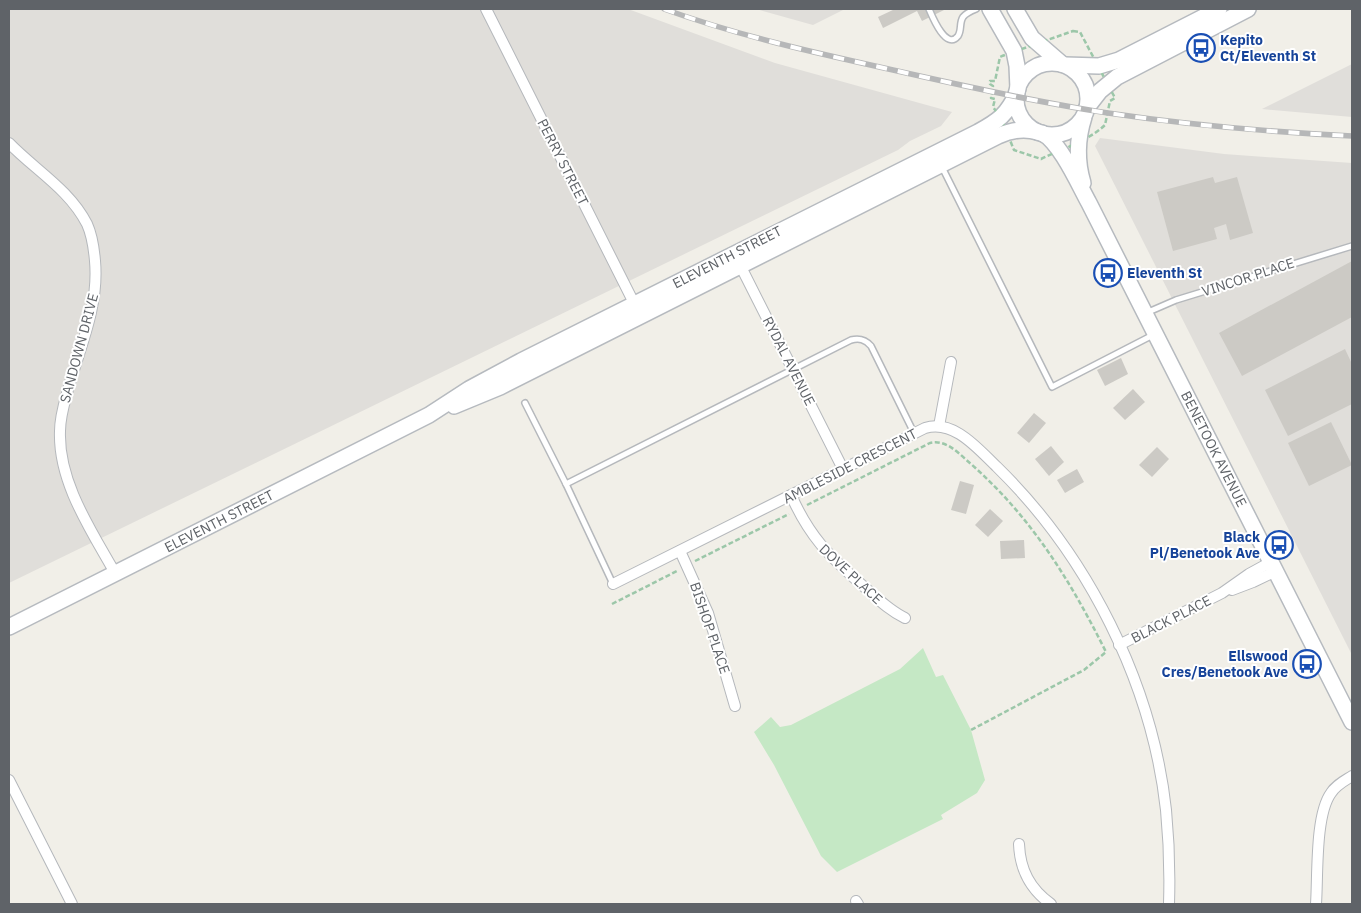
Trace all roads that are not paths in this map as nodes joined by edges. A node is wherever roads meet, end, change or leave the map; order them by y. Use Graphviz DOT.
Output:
graph roads {
  1 [pos="486,9"];
  2 [pos="929,9"];
  3 [pos="976,9"];
  4 [pos="990,9"];
  5 [pos="1015,9"];
  6 [pos="1219,9"];
  7 [pos="1248,9"];
  8 [pos="1063,65"];
  9 [pos="1017,91"];
  10 [pos="1085,112"];
  11 [pos="1040,133"];
  12 [pos="9,143"];
  13 [pos="938,158"];
  14 [pos="1089,203"];
  15 [pos="1352,246"];
  16 [pos="737,259"];
  17 [pos="638,310"];
  18 [pos="1146,314"];
  19 [pos="1155,333"];
  20 [pos="951,362"];
  21 [pos="793,370"];
  22 [pos="524,403"];
  23 [pos="939,426"];
  24 [pos="914,433"];
  25 [pos="843,469"];
  26 [pos="566,484"];
  27 [pos="791,495"];
  28 [pos="680,551"];
  29 [pos="1274,567"];
  30 [pos="115,573"];
  31 [pos="613,584"];
  32 [pos="905,618"];
  33 [pos="9,627"];
  34 [pos="1119,645"];
  35 [pos="735,706"];
  36 [pos="1352,722"];
  37 [pos="1352,776"];
  38 [pos="9,780"];
  39 [pos="1019,844"];
  40 [pos="72,904"];
  41 [pos="1051,904"];
  42 [pos="1168,904"];
  43 [pos="1316,904"];
  1 -- 17 [label="street, PERRY STREET"];
  2 -- 3 [label="lane"];
  4 -- 9 [label="main road"];
  5 -- 8 [label="main road"];
  6 -- 8 [label="main road"];
  7 -- 10 [label="main road"];
  8 -- 9 [label="main road"];
  8 -- 10 [label="main road"];
  9 -- 11 [label="main road"];
  9 -- 13 [label="main road, ELEVENTH STREET"];
  10 -- 11 [label="main road"];
  10 -- 14 [label="main road, BENETOOK AVENUE"];
  11 -- 13 [label="main road, ELEVENTH STREET"];
  11 -- 14 [label="main road, BENETOOK AVENUE"];
  12 -- 30 [label="street, SANDOWN DRIVE"];
  13 -- 16 [label="main road, ELEVENTH STREET"];
  13 -- 19 [label="lane"];
  14 -- 18 [label="main road, BENETOOK AVENUE"];
  15 -- 18 [label="lane, VINCOR PLACE"];
  16 -- 17 [label="main road, ELEVENTH STREET"];
  16 -- 21 [label="street, RYDAL AVENUE"];
  17 -- 30 [label="main road, ELEVENTH STREET"];
  18 -- 19 [label="main road, BENETOOK AVENUE"];
  19 -- 29 [label="main road, BENETOOK AVENUE"];
  20 -- 23 [label="street"];
  21 -- 24 [label="lane"];
  21 -- 25 [label="street, RYDAL AVENUE"];
  21 -- 26 [label="lane"];
  22 -- 26 [label="lane"];
  23 -- 24 [label="street, AMBLESIDE CRESCENT"];
  23 -- 34 [label="street"];
  24 -- 25 [label="street, AMBLESIDE CRESCENT"];
  25 -- 27 [label="street, AMBLESIDE CRESCENT"];
  26 -- 31 [label="lane"];
  27 -- 28 [label="street, AMBLESIDE CRESCENT"];
  27 -- 32 [label="street, DOVE PLACE"];
  28 -- 31 [label="street, AMBLESIDE CRESCENT"];
  28 -- 35 [label="street, BISHOP PLACE"];
  29 -- 34 [label="street, BLACK PLACE"];
  29 -- 36 [label="main road, BENETOOK AVENUE"];
  30 -- 33 [label="main road, ELEVENTH STREET"];
  34 -- 42 [label="street"];
  37 -- 43 [label="street"];
  38 -- 40 [label="street"];
  39 -- 41 [label="street"];
}
